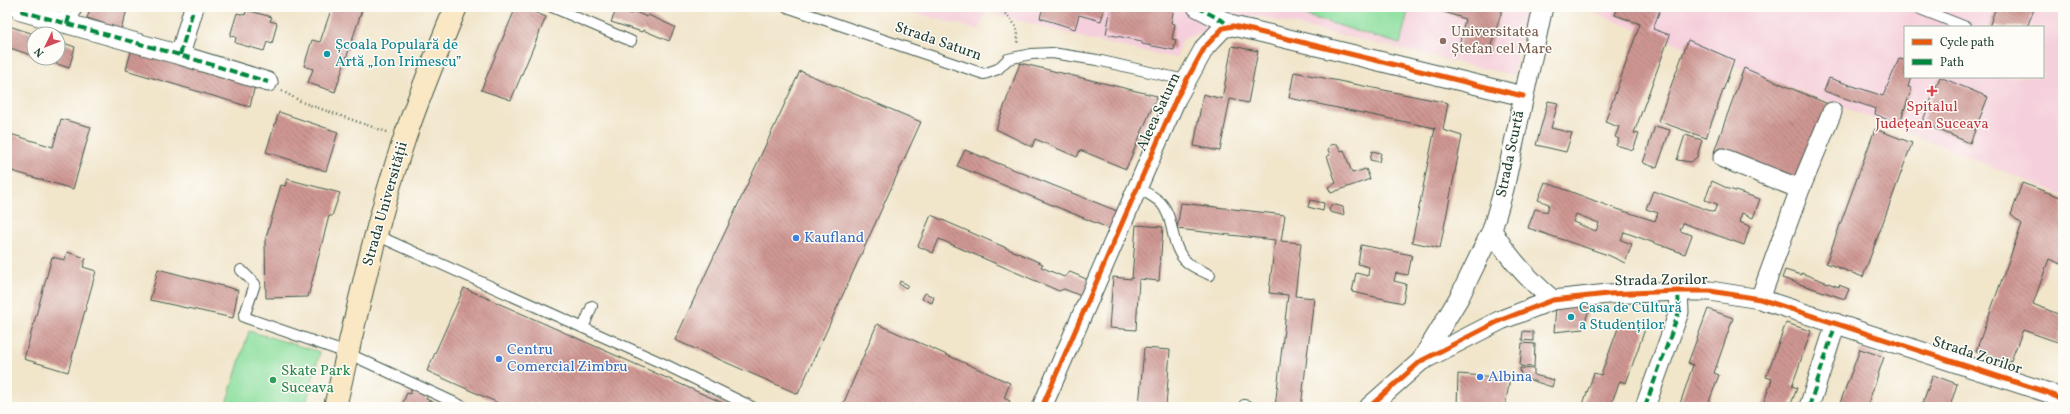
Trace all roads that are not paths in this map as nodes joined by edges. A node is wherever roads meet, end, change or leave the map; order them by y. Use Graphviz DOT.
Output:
graph roads {
  1 [pos="194,7"];
  2 [pos="456,7"];
  3 [pos="552,7"];
  4 [pos="787,7"];
  5 [pos="1197,7"];
  6 [pos="1543,7"];
  7 [pos="1915,7"];
  8 [pos="21,11"];
  9 [pos="70,16"];
  10 [pos="1233,26"];
  11 [pos="1963,26"];
  12 [pos="631,41"];
  13 [pos="180,55"];
  14 [pos="1185,80"];
  15 [pos="268,82"];
  16 [pos="1523,96"];
  17 [pos="1832,112"];
  18 [pos="1723,158"];
  19 [pos="1137,188"];
  20 [pos="1800,188"];
  21 [pos="1492,230"];
  22 [pos="376,235"];
  23 [pos="241,270"];
  24 [pos="1210,275"];
  25 [pos="1678,291"];
  26 [pos="1760,299"];
  27 [pos="1553,300"];
  28 [pos="592,306"];
  29 [pos="1836,323"];
  30 [pos="583,328"];
  31 [pos="347,353"];
  32 [pos="1421,361"];
  33 [pos="2063,402"];
  34 [pos="335,407"];
  35 [pos="464,407"];
  36 [pos="752,407"];
  37 [pos="1042,407"];
  38 [pos="1369,407"];
  39 [pos="1645,407"];
  40 [pos="1809,407"];
  1 -- 13 [label="street"];
  2 -- 22 [label="street, Strada Universității"];
  3 -- 12 [label="lane"];
  4 -- 14 [label="lane, Strada Saturn"];
  5 -- 10 [label="street"];
  6 -- 16 [label="street, Strada Scurtă"];
  7 -- 11 [label="lane"];
  8 -- 9 [label="street"];
  9 -- 13 [label="street"];
  10 -- 14 [label="street, Aleea Saturn"];
  10 -- 16 [label="street"];
  13 -- 15 [label="street"];
  14 -- 19 [label="street, Aleea Saturn"];
  16 -- 21 [label="street, Strada Scurtă"];
  17 -- 20 [label="street"];
  18 -- 20 [label="street"];
  19 -- 24 [label="lane"];
  19 -- 37 [label="street, Aleea Saturn"];
  20 -- 26 [label="street"];
  21 -- 27 [label="street"];
  21 -- 32 [label="street, Strada Scurtă"];
  22 -- 30 [label="lane"];
  22 -- 31 [label="street, Strada Universității"];
  23 -- 31 [label="lane"];
  25 -- 26 [label="street, Strada Zorilor"];
  25 -- 27 [label="street, Strada Zorilor"];
  25 -- 39 [label="street"];
  26 -- 29 [label="street, Strada Zorilor"];
  27 -- 32 [label="street, Strada Zorilor"];
  28 -- 30 [label="lane"];
  29 -- 33 [label="street, Strada Zorilor"];
  29 -- 40 [label="street"];
  30 -- 36 [label="lane"];
  31 -- 34 [label="street, Strada Universității"];
  31 -- 35 [label="lane"];
  32 -- 38 [label="street, Strada Zorilor"];
}
